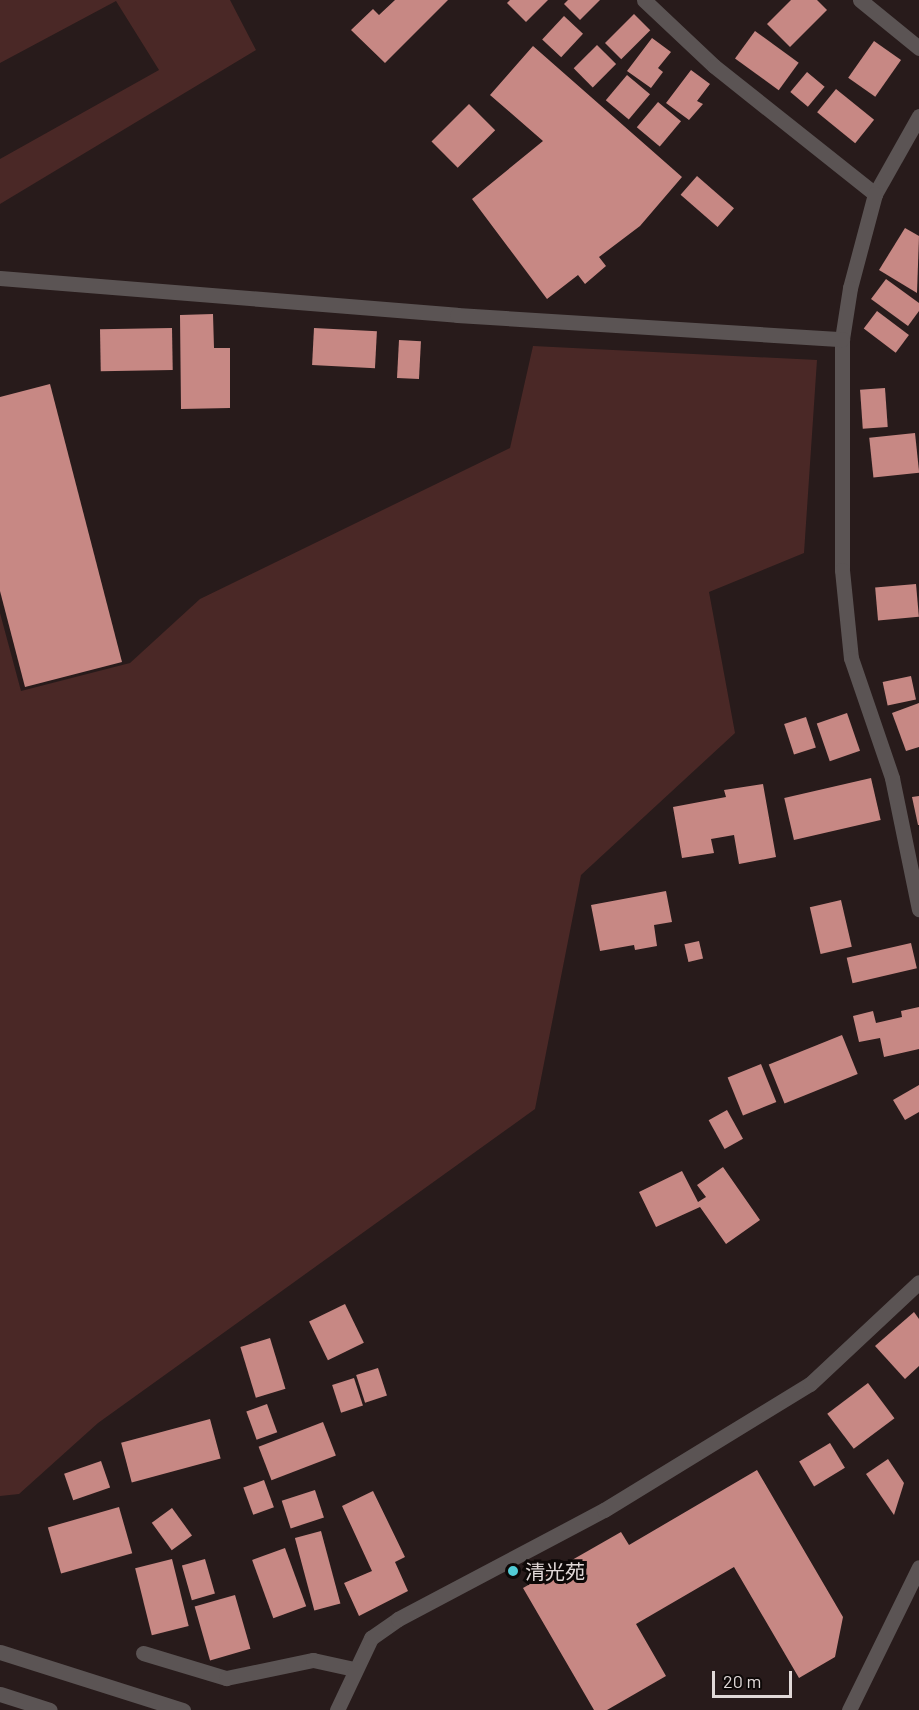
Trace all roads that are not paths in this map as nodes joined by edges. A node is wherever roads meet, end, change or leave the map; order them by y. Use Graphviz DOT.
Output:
graph roads {
  1 [pos="644,0"];
  2 [pos="860,0"];
  3 [pos="919,48"];
  4 [pos="919,116"];
  5 [pos="875,194"];
  6 [pos="0,278"];
  7 [pos="842,339"];
  8 [pos="919,909"];
  9 [pos="919,1282"];
  10 [pos="919,1567"];
  11 [pos="0,1652"];
  12 [pos="143,1653"];
  13 [pos="354,1669"];
  14 [pos="0,1694"];
  15 [pos="50,1710"];
  16 [pos="183,1710"];
  17 [pos="337,1710"];
  18 [pos="849,1710"];
  1 -- 5 [label="street"];
  2 -- 3 [label="street"];
  4 -- 5 [label="street"];
  5 -- 7 [label="street"];
  6 -- 7 [label="street"];
  7 -- 8 [label="street"];
  9 -- 13 [label="street"];
  10 -- 18 [label="street"];
  11 -- 16 [label="street"];
  12 -- 13 [label="street"];
  13 -- 17 [label="street"];
  14 -- 15 [label="street"];
}
